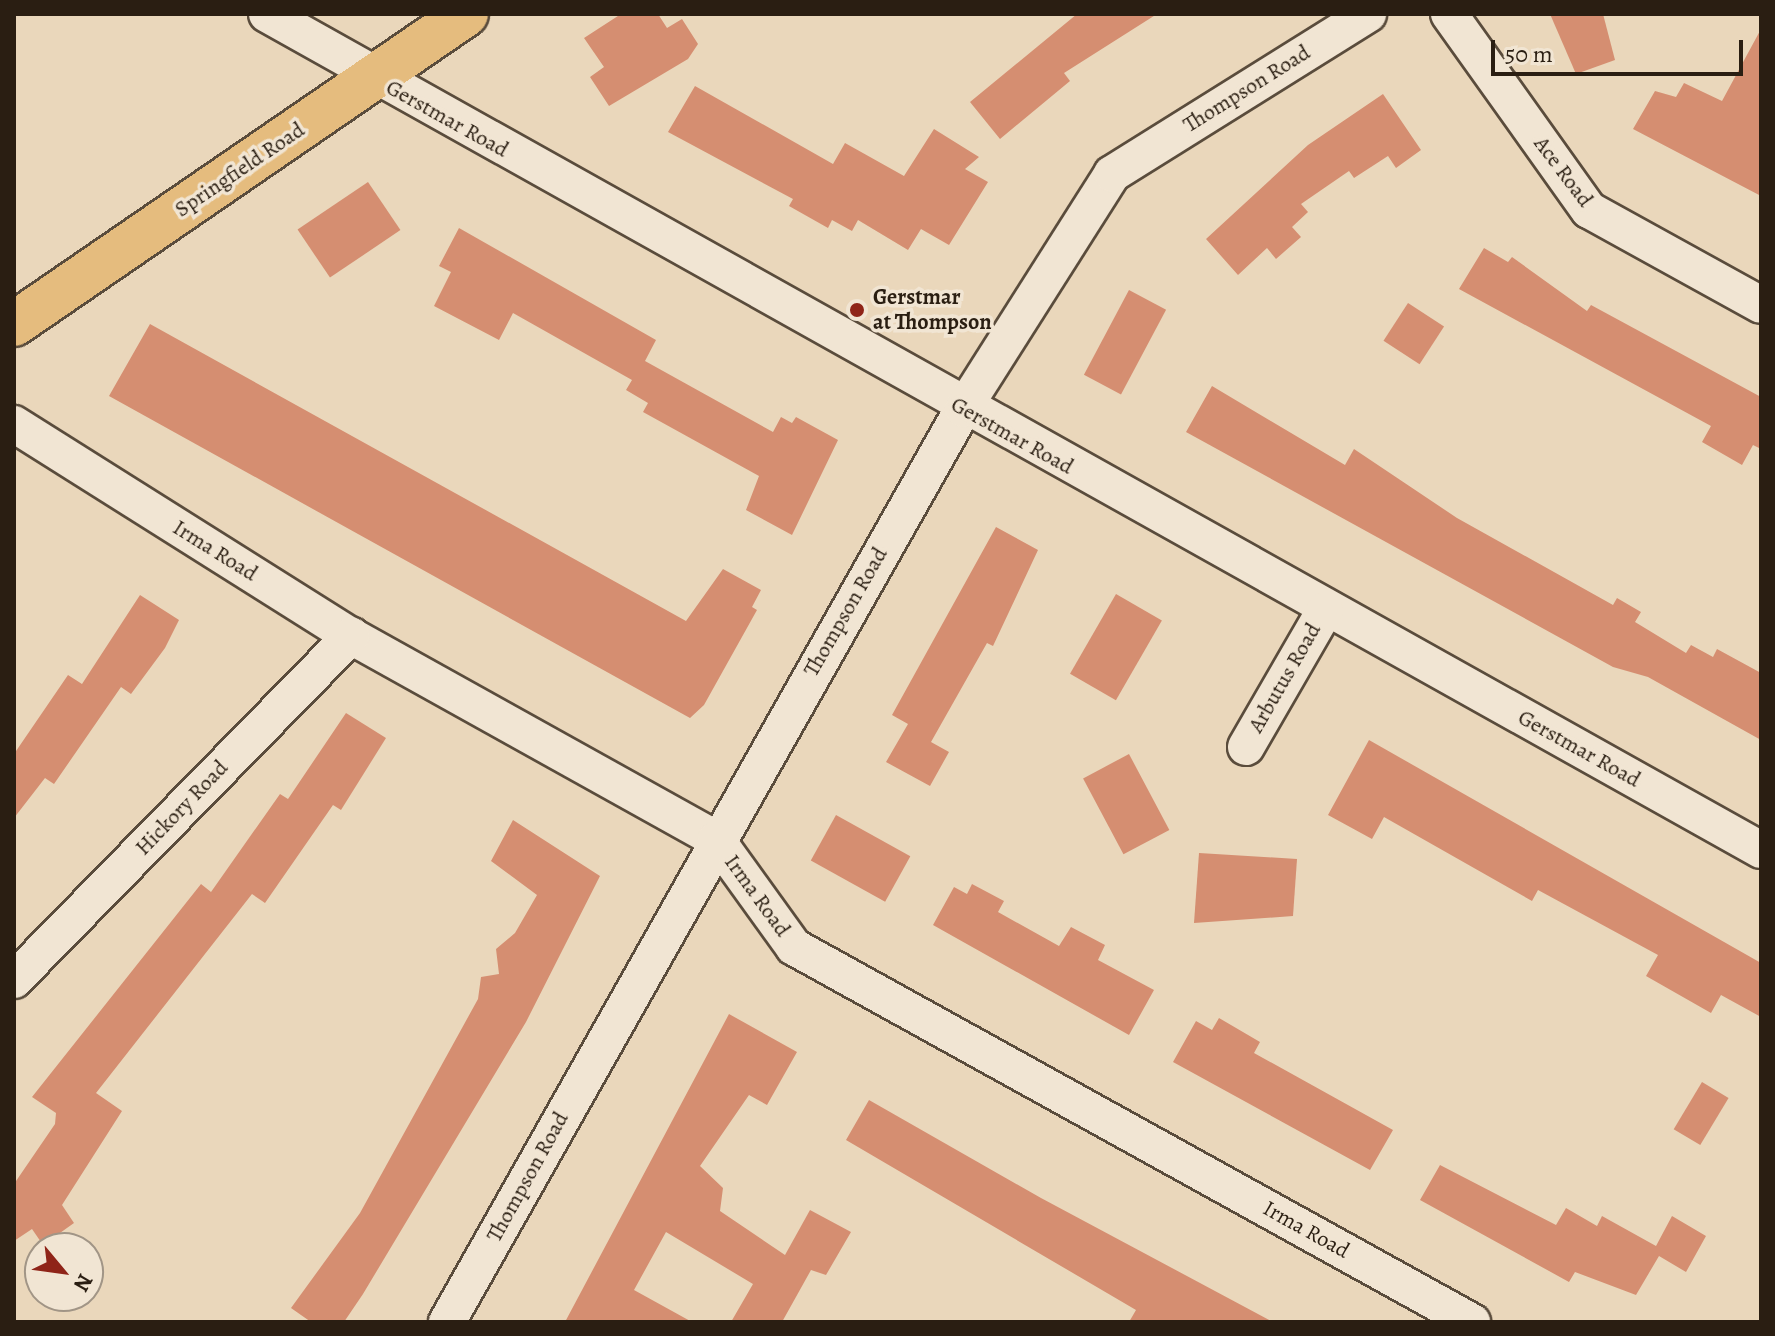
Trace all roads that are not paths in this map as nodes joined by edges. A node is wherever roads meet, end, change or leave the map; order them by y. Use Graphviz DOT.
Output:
graph roads {
  1 [pos="267,14"];
  2 [pos="466,14"];
  3 [pos="1368,14"];
  4 [pos="1449,14"];
  5 [pos="374,78"];
  6 [pos="1761,305"];
  7 [pos="14,324"];
  8 [pos="963,409"];
  9 [pos="14,424"];
  10 [pos="1325,610"];
  11 [pos="351,636"];
  12 [pos="1246,747"];
  13 [pos="716,839"];
  14 [pos="1761,850"];
  15 [pos="14,980"];
  16 [pos="447,1322"];
  17 [pos="1472,1322"];
  1 -- 5 [label="street, Gerstmar Road"];
  2 -- 5 [label="main road, Springfield Road"];
  3 -- 8 [label="street, Thompson Road"];
  4 -- 6 [label="street, Ace Road"];
  5 -- 7 [label="main road, Springfield Road"];
  5 -- 8 [label="street, Gerstmar Road"];
  8 -- 10 [label="street, Gerstmar Road"];
  8 -- 13 [label="street, Thompson Road"];
  9 -- 11 [label="street, Irma Road"];
  10 -- 12 [label="street, Arbutus Road"];
  10 -- 14 [label="street, Gerstmar Road"];
  11 -- 13 [label="street, Irma Road"];
  11 -- 15 [label="street, Hickory Road"];
  13 -- 16 [label="street, Thompson Road"];
  13 -- 17 [label="street, Irma Road"];
}
